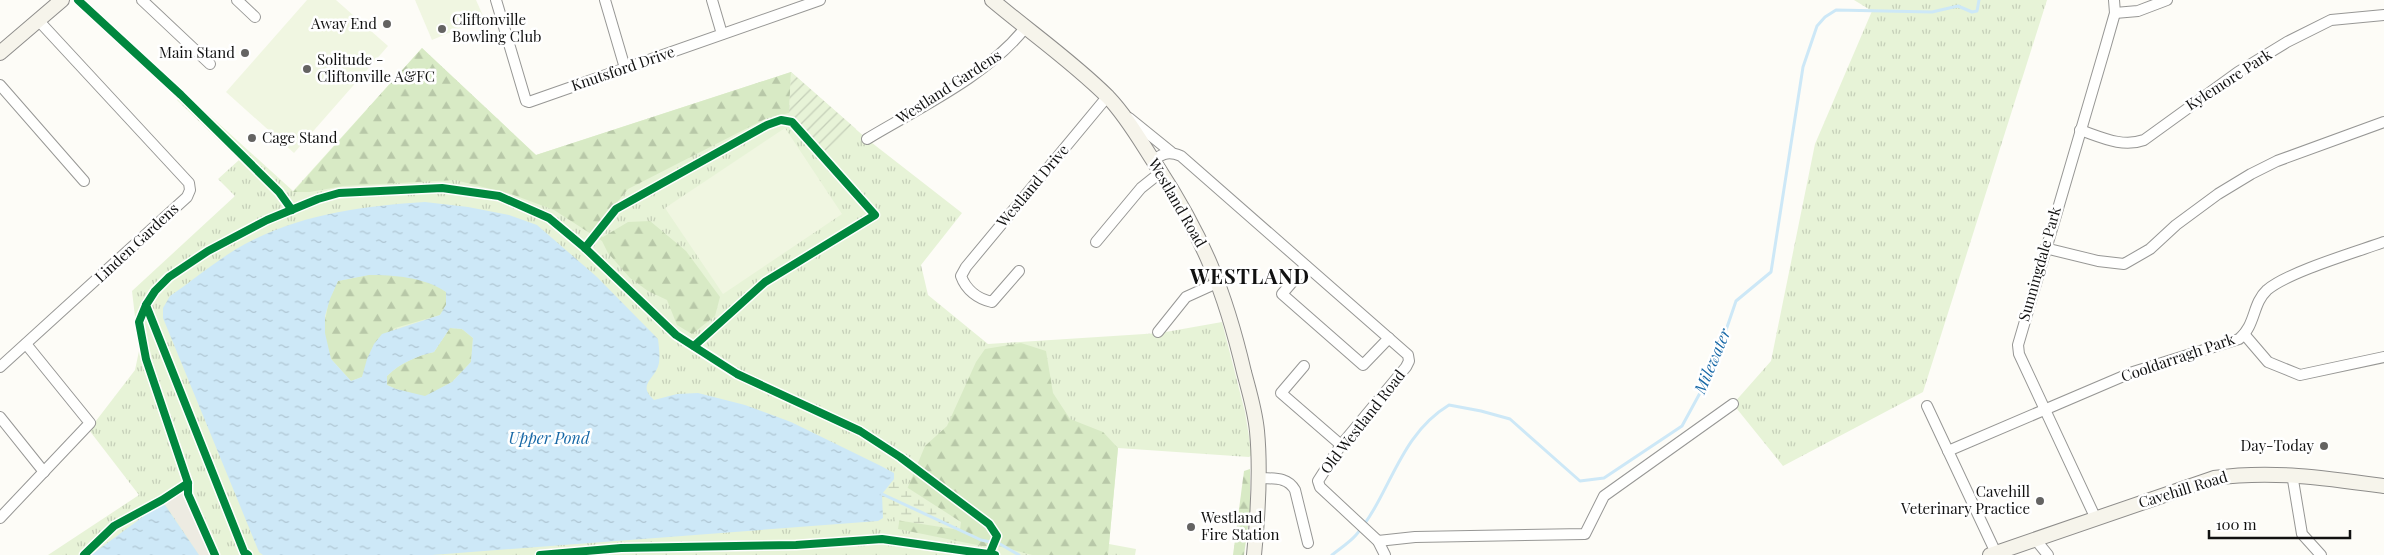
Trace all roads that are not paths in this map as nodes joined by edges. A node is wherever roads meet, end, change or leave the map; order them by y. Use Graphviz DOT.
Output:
graph roads {
  1 [pos="62,0"];
  2 [pos="142,0"];
  3 [pos="238,0"];
  4 [pos="496,0"];
  5 [pos="605,0"];
  6 [pos="712,0"];
  7 [pos="820,0"];
  8 [pos="992,0"];
  9 [pos="2114,0"];
  10 [pos="2167,0"];
  11 [pos="2114,13"];
  12 [pos="2384,15"];
  13 [pos="255,17"];
  14 [pos="38,20"];
  15 [pos="1026,28"];
  16 [pos="722,34"];
  17 [pos="0,53"];
  18 [pos="210,64"];
  19 [pos="625,68"];
  20 [pos="0,85"];
  21 [pos="1107,97"];
  22 [pos="1122,113"];
  23 [pos="2384,122"];
  24 [pos="2080,130"];
  25 [pos="867,139"];
  26 [pos="1171,152"];
  27 [pos="1157,166"];
  28 [pos="84,181"];
  29 [pos="1096,242"];
  30 [pos="2384,242"];
  31 [pos="2045,248"];
  32 [pos="1306,266"];
  33 [pos="1019,271"];
  34 [pos="1219,282"];
  35 [pos="1158,332"];
  36 [pos="2244,334"];
  37 [pos="1388,338"];
  38 [pos="26,344"];
  39 [pos="2384,357"];
  40 [pos="1304,366"];
  41 [pos="0,367"];
  42 [pos="1733,404"];
  43 [pos="1927,406"];
  44 [pos="2044,408"];
  45 [pos="0,418"];
  46 [pos="1340,445"];
  47 [pos="1948,451"];
  48 [pos="44,472"];
  49 [pos="2292,474"];
  50 [pos="1259,478"];
  51 [pos="2384,486"];
  52 [pos="0,518"];
  53 [pos="2096,519"];
  54 [pos="2035,539"];
  55 [pos="1378,541"];
  56 [pos="1308,543"];
  57 [pos="1993,554"];
  58 [pos="1254,555"];
  59 [pos="1385,555"];
  60 [pos="2048,555"];
  61 [pos="2321,555"];
  1 -- 14 [label="street"];
  2 -- 18 [label="street"];
  3 -- 13 [label="street"];
  4 -- 19 [label="street, Knutsford Drive"];
  5 -- 19 [label="street"];
  6 -- 16 [label="street"];
  7 -- 16 [label="street, Knutsford Drive"];
  8 -- 15 [label="street, Westland Road"];
  9 -- 11 [label="street, Sunningdale Park"];
  10 -- 11 [label="street"];
  11 -- 24 [label="street, Sunningdale Park"];
  12 -- 24 [label="street, Kylemore Park"];
  14 -- 17 [label="street"];
  14 -- 38 [label="street, Linden Gardens"];
  15 -- 21 [label="street, Westland Road"];
  15 -- 25 [label="street, Westland Gardens"];
  16 -- 19 [label="street, Knutsford Drive"];
  20 -- 28 [label="street"];
  21 -- 22 [label="street, Westland Road"];
  21 -- 33 [label="street, Westland Drive"];
  22 -- 26 [label="street, Old Westland Road"];
  22 -- 27 [label="street, Westland Road"];
  23 -- 31 [label="street"];
  24 -- 31 [label="street, Sunningdale Park"];
  26 -- 27 [label="street"];
  26 -- 32 [label="street, Old Westland Road"];
  27 -- 29 [label="street"];
  27 -- 34 [label="street, Westland Road"];
  30 -- 36 [label="street, Cooldarragh Park"];
  31 -- 44 [label="street, Sunningdale Park"];
  32 -- 37 [label="street, Old Westland Road"];
  32 -- 37 [label="street"];
  34 -- 35 [label="street"];
  34 -- 50 [label="street, Westland Road"];
  36 -- 39 [label="street"];
  36 -- 44 [label="street, Cooldarragh Park"];
  37 -- 46 [label="street, Old Westland Road"];
  38 -- 41 [label="street, Linden Gardens"];
  38 -- 48 [label="street"];
  40 -- 46 [label="street"];
  42 -- 55 [label="street"];
  43 -- 47 [label="street"];
  44 -- 47 [label="street, Cooldarragh Park"];
  44 -- 53 [label="street, Sunningdale Park"];
  45 -- 48 [label="street"];
  46 -- 55 [label="street, Old Westland Road"];
  47 -- 57 [label="street"];
  48 -- 52 [label="street"];
  49 -- 51 [label="street, Cavehill Road"];
  49 -- 53 [label="street, Cavehill Road"];
  49 -- 61 [label="street"];
  50 -- 56 [label="street"];
  50 -- 58 [label="street, Westland Road"];
  53 -- 54 [label="street, Cavehill Road"];
  54 -- 57 [label="street, Cavehill Road"];
  54 -- 60 [label="street"];
  55 -- 59 [label="street, Old Westland Road"];
}
